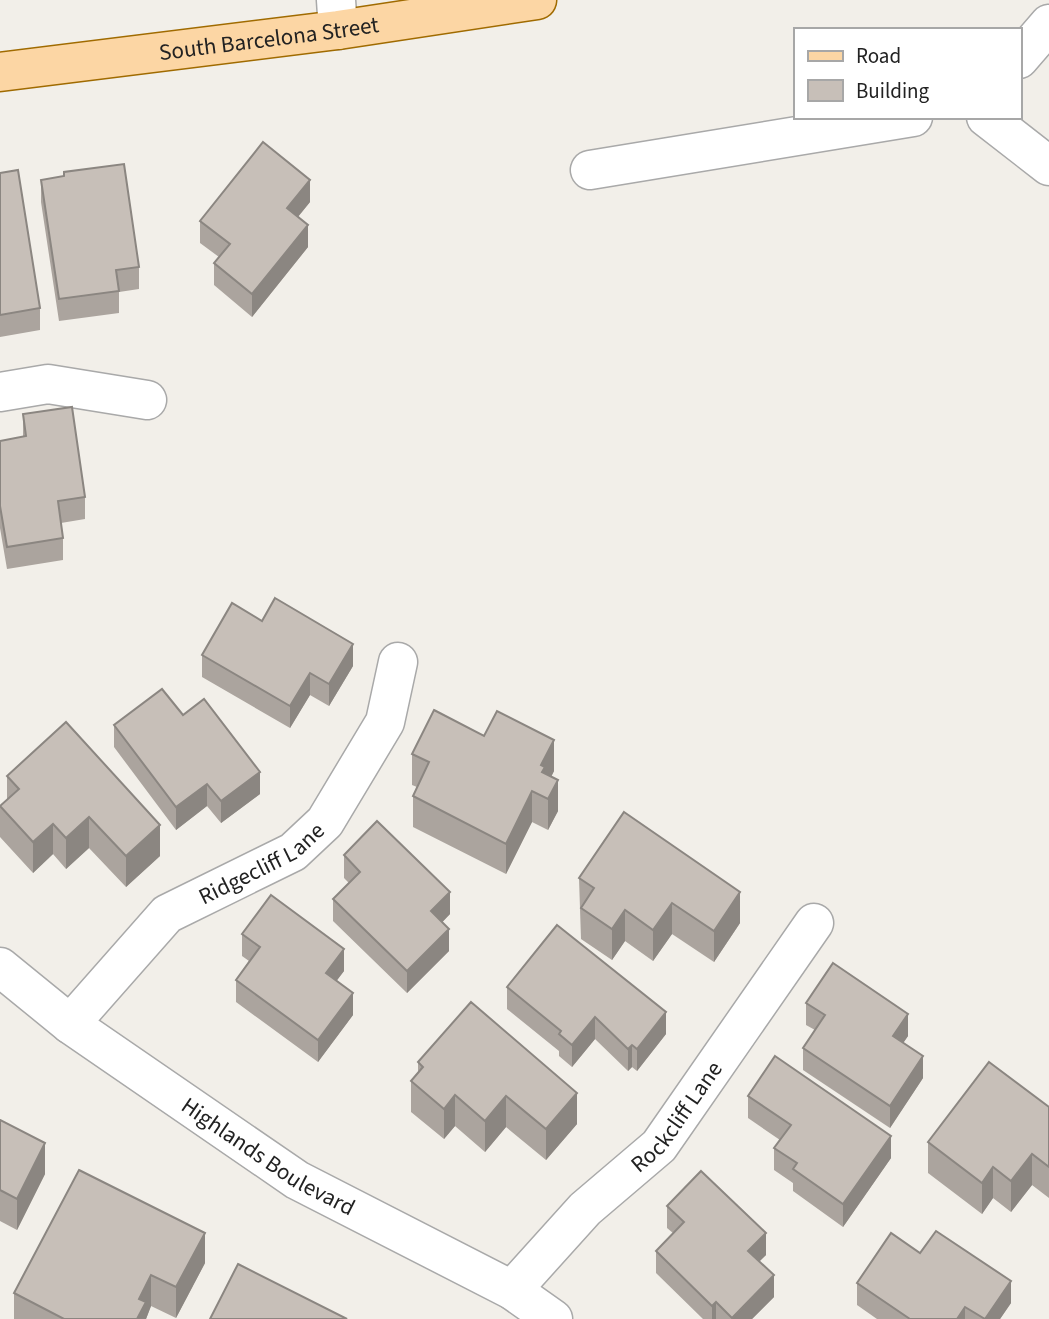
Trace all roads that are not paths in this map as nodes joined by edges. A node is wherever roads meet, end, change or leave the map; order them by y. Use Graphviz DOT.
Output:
graph roads {
  1 [pos="537,0"];
  2 [pos="337,15"];
  3 [pos="1049,24"];
  4 [pos="1021,57"];
  5 [pos="0,72"];
  6 [pos="901,119"];
  7 [pos="989,119"];
  8 [pos="1049,166"];
  9 [pos="590,170"];
  10 [pos="0,392"];
  11 [pos="147,400"];
  12 [pos="398,662"];
  13 [pos="814,923"];
  14 [pos="0,967"];
  15 [pos="70,1024"];
  16 [pos="512,1290"];
  17 [pos="553,1319"];
  1 -- 2 [label="main road, South Barcelona Street"];
  2 -- 5 [label="main road, South Barcelona Street"];
  3 -- 4 [label="street"];
  6 -- 9 [label="street"];
  7 -- 8 [label="street"];
  10 -- 11 [label="street"];
  12 -- 15 [label="street, Ridgecliff Lane"];
  13 -- 16 [label="street, Rockcliff Lane"];
  14 -- 15 [label="street, Highlands Boulevard"];
  15 -- 16 [label="street, Highlands Boulevard"];
  16 -- 17 [label="street, Highlands Boulevard"];
}
